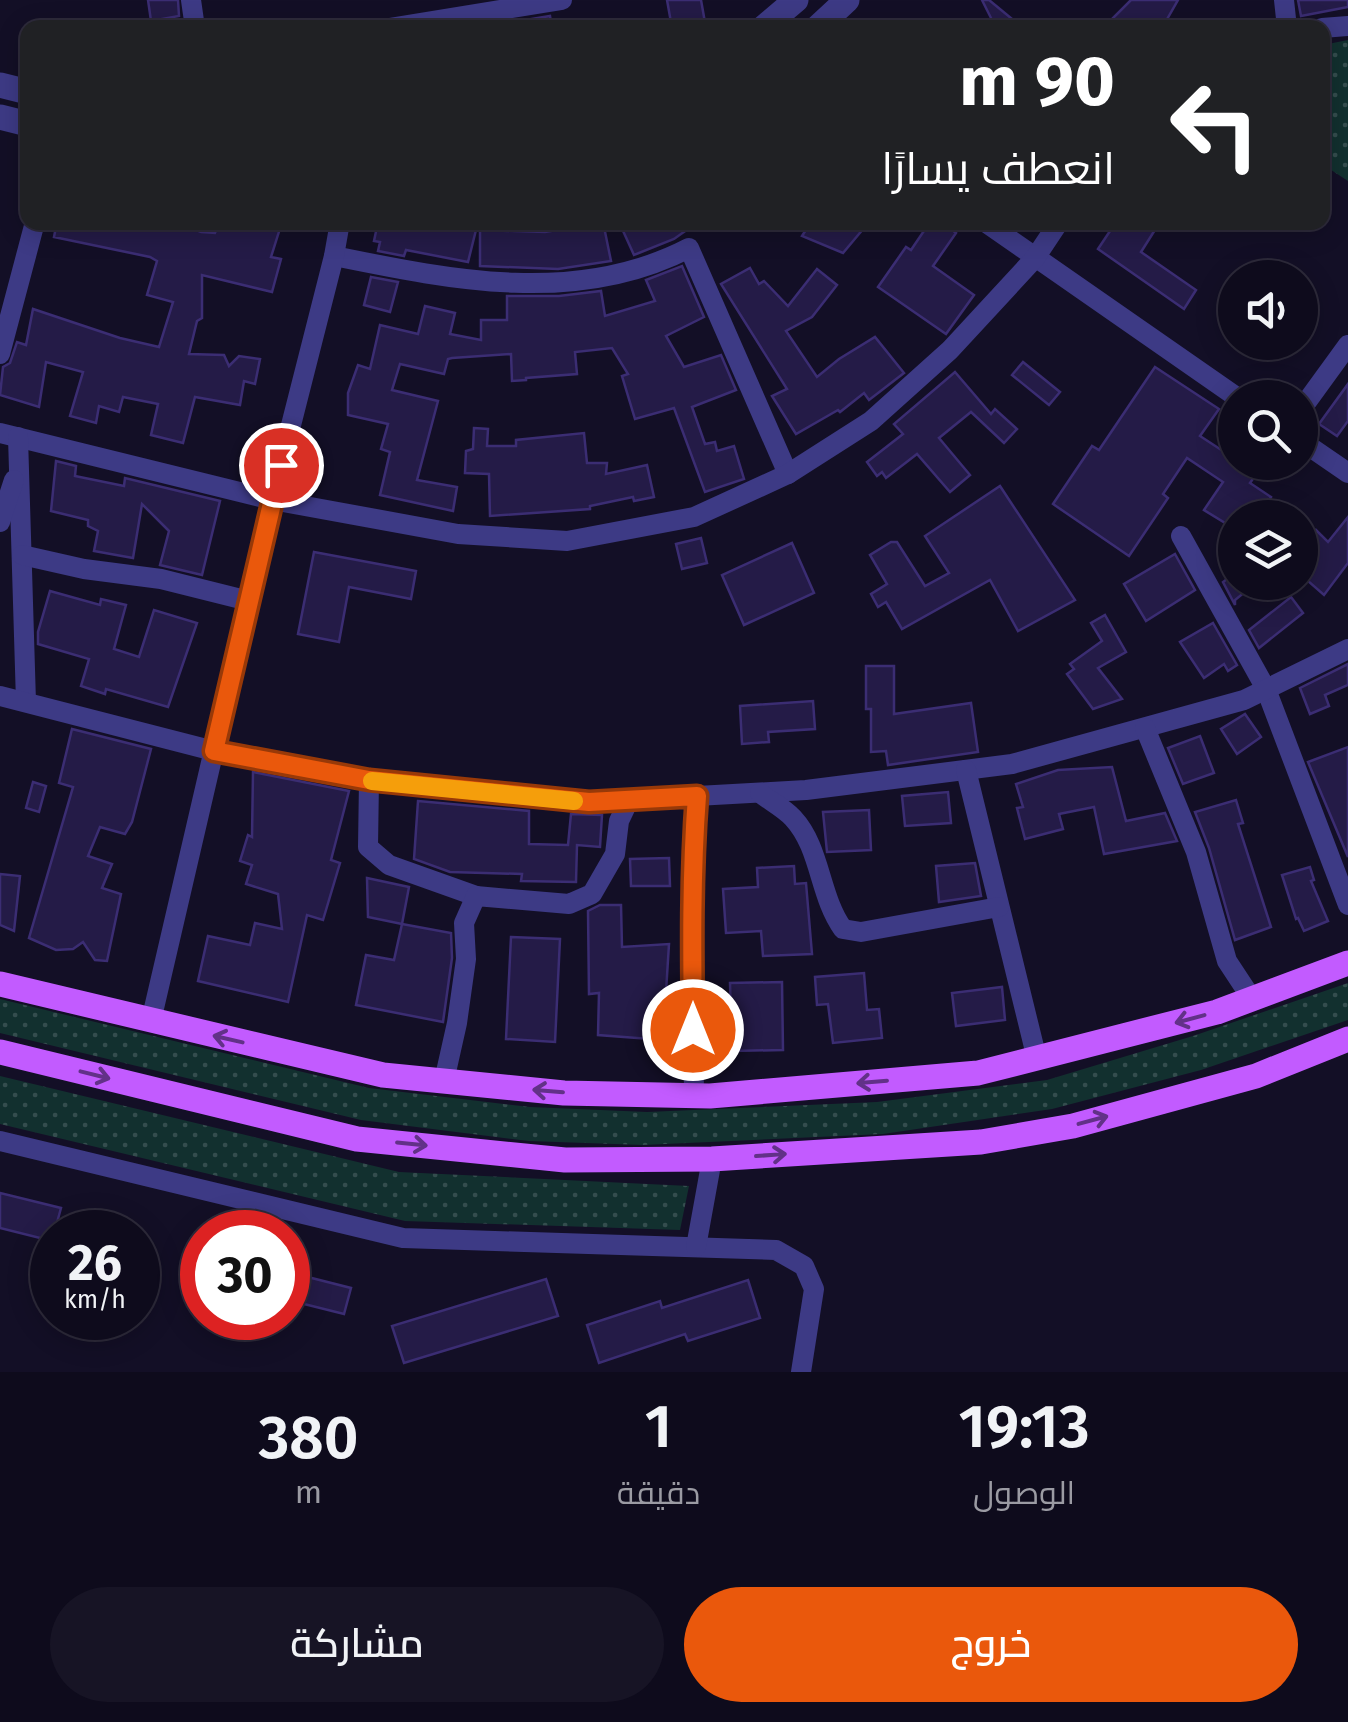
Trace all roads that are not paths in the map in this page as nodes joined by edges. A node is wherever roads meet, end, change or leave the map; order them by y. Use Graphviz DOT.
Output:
graph roads {
  1 [pos="562,0"];
  2 [pos="796,0"];
  3 [pos="847,0"];
  4 [pos="438,20"];
  5 [pos="772,20"];
  6 [pos="826,20"];
  7 [pos="33,230"];
  8 [pos="339,230"];
  9 [pos="996,230"];
  10 [pos="1053,230"];
  11 [pos="334,256"];
  12 [pos="1034,258"];
  13 [pos="1348,345"];
  14 [pos="0,354"];
  15 [pos="1218,384"];
  16 [pos="1318,386"];
  17 [pos="9,435"];
  18 [pos="1318,452"];
  19 [pos="19,464"];
  20 [pos="1348,473"];
  21 [pos="788,474"];
  22 [pos="272,500"];
  23 [pos="0,522"];
  24 [pos="1181,536"];
  25 [pos="22,555"];
  26 [pos="249,600"];
  27 [pos="1348,649"];
  28 [pos="1266,689"];
  29 [pos="0,696"];
  30 [pos="26,702"];
  31 [pos="1145,728"];
  32 [pos="214,751"];
  33 [pos="966,770"];
  34 [pos="369,780"];
  35 [pos="760,793"];
  36 [pos="697,796"];
  37 [pos="629,800"];
  38 [pos="476,896"];
  39 [pos="1348,905"];
  40 [pos="1000,907"];
  41 [pos="1348,964"];
  42 [pos="0,984"];
  43 [pos="1252,1000"];
  44 [pos="151,1020"];
  45 [pos="1348,1039"];
  46 [pos="0,1052"];
  47 [pos="1037,1059"];
  48 [pos="444,1081"];
  49 [pos="694,1095"];
  50 [pos="0,1141"];
  51 [pos="712,1159"];
  52 [pos="696,1247"];
  53 [pos="801,1372"];
  1 -- 4 [label="street"];
  2 -- 5 [label="street"];
  3 -- 6 [label="street"];
  7 -- 14 [label="street"];
  8 -- 11 [label="street"];
  9 -- 12 [label="street"];
  10 -- 12 [label="street"];
  11 -- 21 [label="street"];
  11 -- 22 [label="street"];
  12 -- 15 [label="street"];
  12 -- 21 [label="street"];
  13 -- 16 [label="street"];
  17 -- 19 [label="street"];
  17 -- 22 [label="street"];
  18 -- 20 [label="street"];
  19 -- 23 [label="street"];
  19 -- 25 [label="street"];
  21 -- 22 [label="street"];
  22 -- 26 [label="street"];
  24 -- 28 [label="street"];
  25 -- 26 [label="street"];
  25 -- 30 [label="street"];
  26 -- 32 [label="street"];
  27 -- 28 [label="street"];
  28 -- 31 [label="street"];
  28 -- 39 [label="street"];
  29 -- 30 [label="street"];
  30 -- 32 [label="street"];
  31 -- 33 [label="street"];
  31 -- 43 [label="street"];
  32 -- 34 [label="street"];
  32 -- 44 [label="street"];
  33 -- 35 [label="street"];
  33 -- 40 [label="street"];
  34 -- 37 [label="street"];
  34 -- 38 [label="street"];
  35 -- 36 [label="street"];
  35 -- 40 [label="street"];
  36 -- 37 [label="street"];
  36 -- 49 [label="street"];
  37 -- 38 [label="street"];
  38 -- 48 [label="street"];
  40 -- 47 [label="street"];
  41 -- 43 [label="main road"];
  42 -- 44 [label="main road"];
  43 -- 47 [label="main road, one-way"];
  48 -- 44 [label="main road, one-way"];
  51 -- 45 [label="main road, one-way"];
  46 -- 51 [label="main road, one-way"];
  47 -- 49 [label="main road, one-way"];
  49 -- 48 [label="main road, one-way"];
  50 -- 52 [label="street"];
  51 -- 52 [label="street"];
  52 -- 53 [label="street"];
}
